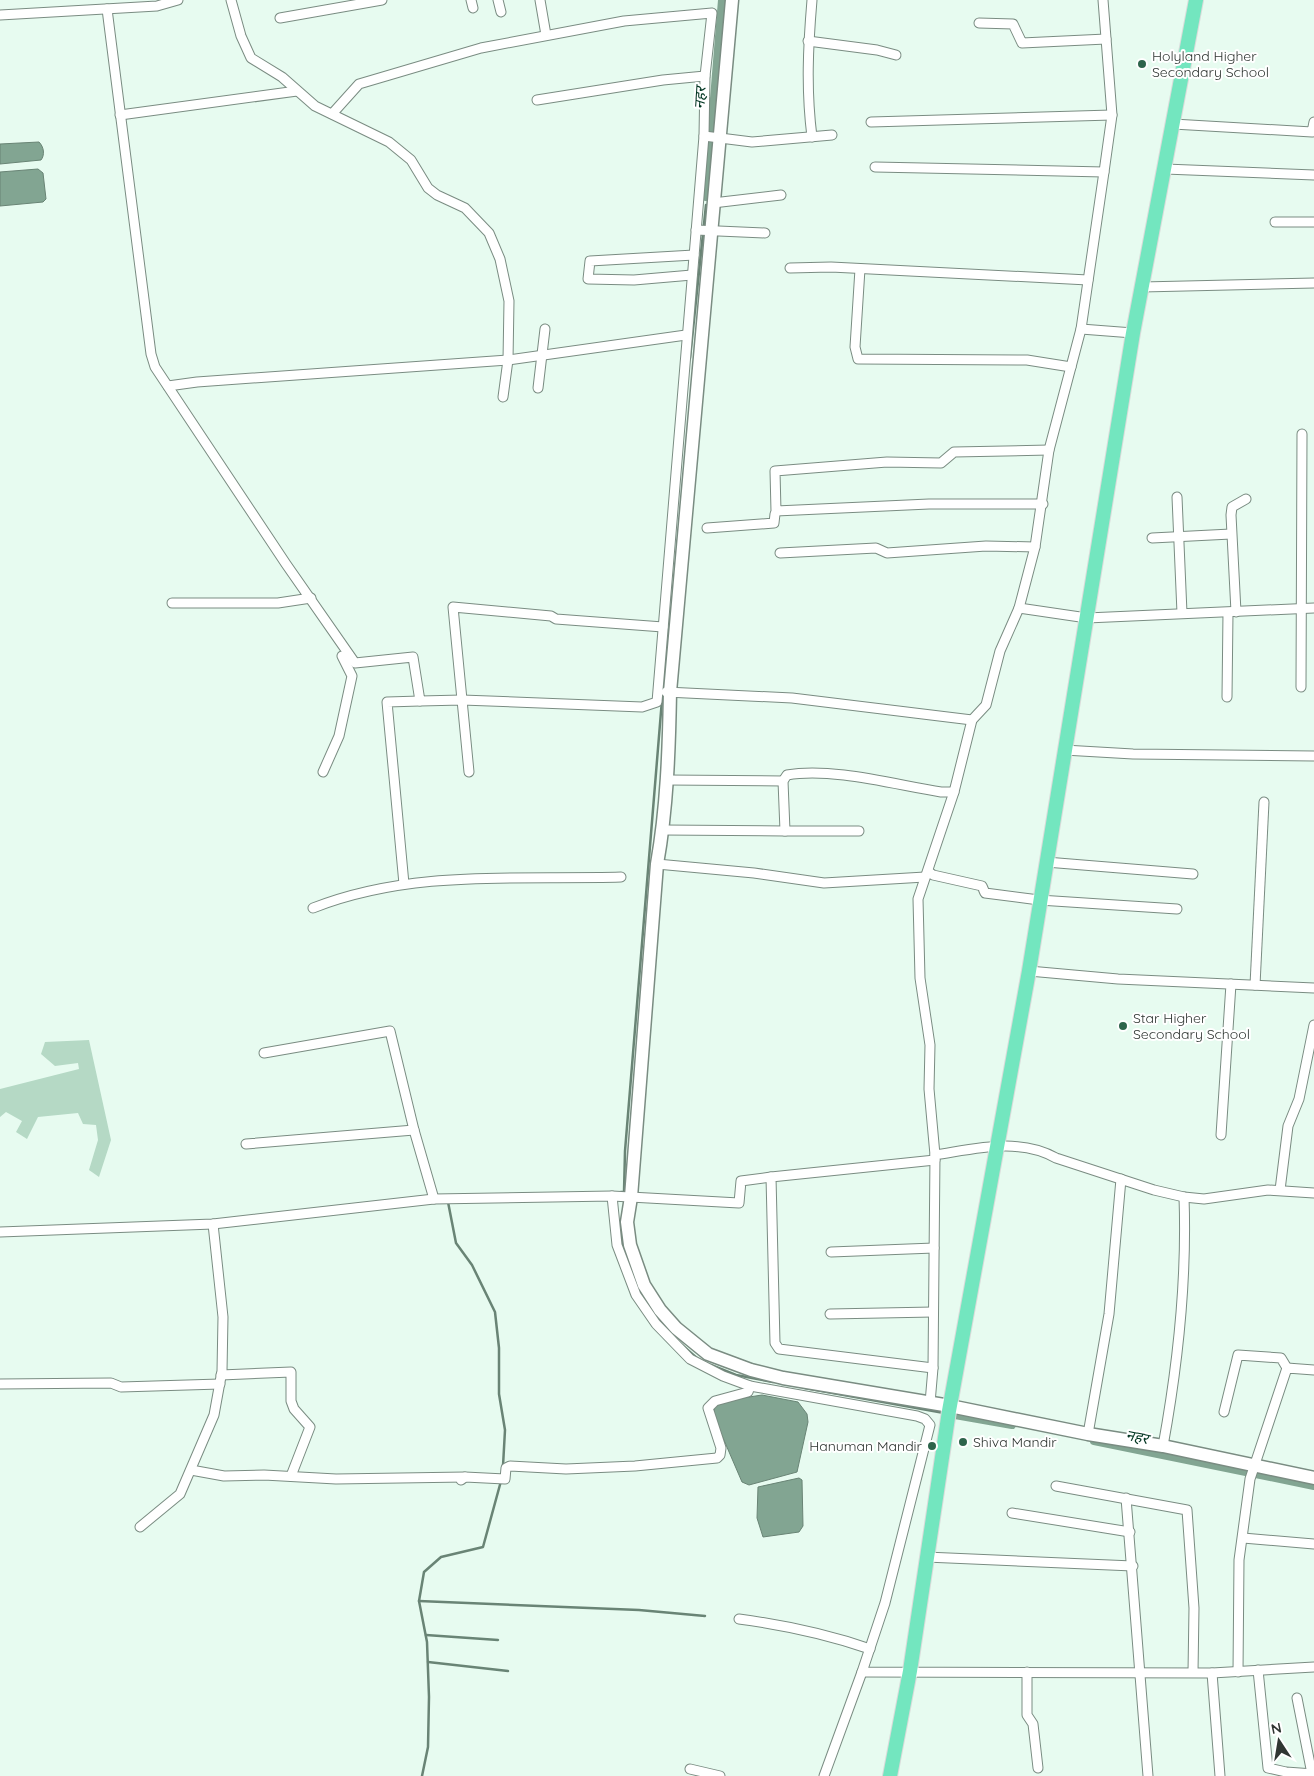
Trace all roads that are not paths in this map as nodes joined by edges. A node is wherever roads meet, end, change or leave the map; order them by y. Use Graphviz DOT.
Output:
graph roads {
  1 [pos="178,0"];
  2 [pos="231,0"];
  3 [pos="382,0"];
  4 [pos="498,0"];
  5 [pos="540,0"];
  6 [pos="732,0"];
  7 [pos="812,0"];
  8 [pos="1103,0"];
  9 [pos="1196,0"];
  10 [pos="345,4"];
  11 [pos="107,9"];
  12 [pos="501,12"];
  13 [pos="0,15"];
  14 [pos="280,18"];
  15 [pos="978,23"];
  16 [pos="546,35"];
  17 [pos="1106,38"];
  18 [pos="808,41"];
  19 [pos="896,55"];
  20 [pos="706,76"];
  21 [pos="297,91"];
  22 [pos="537,100"];
  23 [pos="332,114"];
  24 [pos="120,115"];
  25 [pos="1112,115"];
  26 [pos="871,122"];
  27 [pos="1314,122"];
  28 [pos="1173,124"];
  29 [pos="832,135"];
  30 [pos="704,136"];
  31 [pos="812,137"];
  32 [pos="718,139"];
  33 [pos="875,166"];
  34 [pos="1164,170"];
  35 [pos="1104,172"];
  36 [pos="1314,175"];
  37 [pos="781,195"];
  38 [pos="713,203"];
  39 [pos="1274,222"];
  40 [pos="1314,222"];
  41 [pos="696,230"];
  42 [pos="711,230"];
  43 [pos="765,233"];
  44 [pos="694,255"];
  45 [pos="790,268"];
  46 [pos="860,269"];
  47 [pos="692,275"];
  48 [pos="1088,280"];
  49 [pos="1314,283"];
  50 [pos="1142,287"];
  51 [pos="546,329"];
  52 [pos="1082,329"];
  53 [pos="1133,332"];
  54 [pos="686,335"];
  55 [pos="542,356"];
  56 [pos="508,360"];
  57 [pos="1071,367"];
  58 [pos="168,386"];
  59 [pos="538,388"];
  60 [pos="503,397"];
  61 [pos="1302,434"];
  62 [pos="1050,450"];
  63 [pos="1177,498"];
  64 [pos="1246,499"];
  65 [pos="1043,504"];
  66 [pos="775,514"];
  67 [pos="707,528"];
  68 [pos="1231,534"];
  69 [pos="1178,536"];
  70 [pos="1152,538"];
  71 [pos="1035,547"];
  72 [pos="780,553"];
  73 [pos="311,598"];
  74 [pos="172,603"];
  75 [pos="1019,608"];
  76 [pos="1314,608"];
  77 [pos="1301,609"];
  78 [pos="1232,612"];
  79 [pos="1182,613"];
  80 [pos="1087,618"];
  81 [pos="663,627"];
  82 [pos="342,656"];
  83 [pos="1301,687"];
  84 [pos="665,691"];
  85 [pos="1227,697"];
  86 [pos="462,700"];
  87 [pos="420,701"];
  88 [pos="972,720"];
  89 [pos="1064,750"];
  90 [pos="1314,756"];
  91 [pos="323,772"];
  92 [pos="469,772"];
  93 [pos="666,780"];
  94 [pos="782,781"];
  95 [pos="954,792"];
  96 [pos="1264,802"];
  97 [pos="663,830"];
  98 [pos="785,831"];
  99 [pos="859,831"];
  100 [pos="1046,862"];
  101 [pos="657,864"];
  102 [pos="927,874"];
  103 [pos="1193,874"];
  104 [pos="620,877"];
  105 [pos="404,884"];
  106 [pos="1039,900"];
  107 [pos="313,908"];
  108 [pos="1177,909"];
  109 [pos="1029,971"];
  110 [pos="1231,984"];
  111 [pos="1255,985"];
  112 [pos="1314,988"];
  113 [pos="1314,1025"];
  114 [pos="264,1053"];
  115 [pos="414,1130"];
  116 [pos="1221,1135"];
  117 [pos="246,1144"];
  118 [pos="998,1146"];
  119 [pos="935,1157"];
  120 [pos="771,1177"];
  121 [pos="1121,1179"];
  122 [pos="1280,1190"];
  123 [pos="1314,1193"];
  124 [pos="612,1196"];
  125 [pos="631,1197"];
  126 [pos="1184,1197"];
  127 [pos="434,1199"];
  128 [pos="213,1224"];
  129 [pos="0,1232"];
  130 [pos="934,1248"];
  131 [pos="831,1252"];
  132 [pos="934,1312"];
  133 [pos="830,1314"];
  134 [pos="933,1368"];
  135 [pos="1287,1368"];
  136 [pos="1314,1370"];
  137 [pos="221,1379"];
  138 [pos="0,1384"];
  139 [pos="750,1386"];
  140 [pos="930,1403"];
  141 [pos="950,1406"];
  142 [pos="1224,1412"];
  143 [pos="1088,1434"];
  144 [pos="1163,1446"];
  145 [pos="1254,1464"];
  146 [pos="191,1470"];
  147 [pos="291,1476"];
  148 [pos="1314,1478"];
  149 [pos="1056,1486"];
  150 [pos="1126,1498"];
  151 [pos="1012,1513"];
  152 [pos="140,1527"];
  153 [pos="1130,1532"];
  154 [pos="1243,1538"];
  155 [pos="1314,1544"];
  156 [pos="926,1557"];
  157 [pos="1133,1566"];
  158 [pos="739,1619"];
  159 [pos="870,1649"];
  160 [pos="1314,1667"];
  161 [pos="1258,1670"];
  162 [pos="910,1671"];
  163 [pos="862,1672"];
  164 [pos="1027,1672"];
  165 [pos="1193,1672"];
  166 [pos="1238,1672"];
  167 [pos="1212,1673"];
  168 [pos="1140,1674"];
  169 [pos="1297,1698"];
  170 [pos="1038,1768"];
  171 [pos="690,1769"];
  172 [pos="1313,1774"];
  173 [pos="720,1776"];
  174 [pos="824,1776"];
  175 [pos="890,1776"];
  176 [pos="1148,1776"];
  177 [pos="1220,1776"];
  1 -- 11 [label="street"];
  2 -- 21 [label="street"];
  3 -- 10 [label="street"];
  4 -- 12 [label="street"];
  5 -- 16 [label="street"];
  6 -- 32 [label="street"];
  7 -- 18 [label="street"];
  8 -- 17 [label="street"];
  9 -- 28 [label="main road"];
  10 -- 14 [label="street"];
  11 -- 13 [label="street"];
  11 -- 24 [label="street"];
  15 -- 17 [label="street"];
  16 -- 20 [label="street"];
  16 -- 23 [label="street"];
  17 -- 25 [label="street"];
  18 -- 19 [label="street"];
  18 -- 31 [label="street"];
  20 -- 22 [label="street"];
  20 -- 30 [label="street"];
  21 -- 23 [label="street"];
  21 -- 24 [label="street"];
  23 -- 56 [label="street"];
  24 -- 58 [label="street"];
  25 -- 26 [label="street"];
  25 -- 35 [label="street"];
  27 -- 28 [label="street"];
  28 -- 34 [label="main road"];
  29 -- 31 [label="street"];
  30 -- 32 [label="street"];
  30 -- 41 [label="street"];
  31 -- 32 [label="street"];
  32 -- 38 [label="street"];
  33 -- 35 [label="street"];
  34 -- 36 [label="street"];
  34 -- 50 [label="main road"];
  35 -- 48 [label="street"];
  37 -- 38 [label="street"];
  38 -- 42 [label="street"];
  39 -- 40 [label="street"];
  41 -- 42 [label="street"];
  41 -- 44 [label="street"];
  42 -- 43 [label="street"];
  42 -- 84 [label="street"];
  44 -- 47 [label="street"];
  44 -- 47 [label="street"];
  45 -- 46 [label="street"];
  46 -- 48 [label="street"];
  46 -- 57 [label="street"];
  47 -- 54 [label="street"];
  48 -- 52 [label="street"];
  49 -- 50 [label="street"];
  50 -- 53 [label="main road"];
  51 -- 55 [label="street"];
  52 -- 53 [label="street"];
  52 -- 57 [label="street"];
  53 -- 80 [label="main road"];
  54 -- 55 [label="street"];
  54 -- 81 [label="street"];
  55 -- 56 [label="street"];
  55 -- 59 [label="street"];
  56 -- 58 [label="street"];
  56 -- 60 [label="street"];
  57 -- 62 [label="street"];
  58 -- 73 [label="street"];
  61 -- 77 [label="street"];
  62 -- 65 [label="street"];
  62 -- 65 [label="street"];
  63 -- 69 [label="street"];
  64 -- 68 [label="street"];
  65 -- 71 [label="street"];
  66 -- 67 [label="street"];
  68 -- 69 [label="street"];
  68 -- 78 [label="street"];
  69 -- 70 [label="street"];
  69 -- 79 [label="street"];
  71 -- 72 [label="street"];
  71 -- 75 [label="street"];
  73 -- 74 [label="street"];
  73 -- 87 [label="street"];
  75 -- 80 [label="street"];
  75 -- 88 [label="street"];
  76 -- 77 [label="street"];
  77 -- 78 [label="street"];
  77 -- 83 [label="street"];
  78 -- 79 [label="street"];
  78 -- 85 [label="street"];
  79 -- 80 [label="street"];
  80 -- 89 [label="main road"];
  81 -- 84 [label="street"];
  81 -- 86 [label="street"];
  82 -- 91 [label="street"];
  84 -- 86 [label="street"];
  84 -- 88 [label="street"];
  84 -- 93 [label="street"];
  86 -- 87 [label="street"];
  86 -- 92 [label="street"];
  87 -- 105 [label="street"];
  88 -- 95 [label="street"];
  89 -- 90 [label="street"];
  89 -- 100 [label="main road"];
  93 -- 94 [label="street"];
  93 -- 97 [label="street"];
  94 -- 95 [label="street"];
  94 -- 98 [label="street"];
  95 -- 102 [label="street"];
  96 -- 111 [label="street"];
  97 -- 98 [label="street"];
  97 -- 101 [label="street"];
  98 -- 99 [label="street"];
  100 -- 103 [label="street"];
  100 -- 106 [label="main road"];
  101 -- 102 [label="street"];
  101 -- 125 [label="street"];
  102 -- 106 [label="street"];
  102 -- 119 [label="street"];
  104 -- 105 [label="street"];
  105 -- 107 [label="street"];
  106 -- 108 [label="street"];
  106 -- 109 [label="main road"];
  109 -- 110 [label="street"];
  109 -- 118 [label="main road"];
  110 -- 111 [label="street"];
  110 -- 116 [label="street"];
  111 -- 112 [label="street"];
  113 -- 122 [label="street"];
  114 -- 115 [label="street"];
  115 -- 117 [label="street"];
  115 -- 127 [label="street"];
  118 -- 119 [label="street"];
  118 -- 121 [label="street"];
  118 -- 141 [label="main road"];
  119 -- 120 [label="street"];
  119 -- 130 [label="street"];
  120 -- 125 [label="street"];
  120 -- 134 [label="street"];
  121 -- 126 [label="street"];
  121 -- 143 [label="street"];
  122 -- 123 [label="street"];
  122 -- 126 [label="street"];
  124 -- 125 [label="street"];
  124 -- 127 [label="street"];
  124 -- 139 [label="street"];
  125 -- 140 [label="street"];
  126 -- 144 [label="street"];
  127 -- 128 [label="street"];
  128 -- 129 [label="street"];
  128 -- 137 [label="street"];
  130 -- 131 [label="street"];
  130 -- 132 [label="street"];
  132 -- 133 [label="street"];
  132 -- 134 [label="street"];
  134 -- 140 [label="street"];
  135 -- 136 [label="street"];
  135 -- 142 [label="street"];
  135 -- 145 [label="street"];
  137 -- 138 [label="street"];
  137 -- 146 [label="street"];
  137 -- 147 [label="street"];
  139 -- 147 [label="street"];
  139 -- 159 [label="street"];
  140 -- 141 [label="street"];
  141 -- 143 [label="street"];
  141 -- 156 [label="main road"];
  143 -- 144 [label="street"];
  144 -- 145 [label="street"];
  145 -- 148 [label="street"];
  145 -- 154 [label="street"];
  146 -- 147 [label="street"];
  146 -- 152 [label="street"];
  149 -- 150 [label="street"];
  150 -- 153 [label="street"];
  150 -- 165 [label="street"];
  151 -- 153 [label="street"];
  153 -- 157 [label="street"];
  154 -- 155 [label="street"];
  154 -- 166 [label="street"];
  156 -- 157 [label="street"];
  156 -- 162 [label="main road"];
  157 -- 168 [label="street"];
  158 -- 159 [label="street"];
  159 -- 163 [label="street"];
  160 -- 161 [label="street"];
  161 -- 166 [label="street"];
  161 -- 172 [label="street"];
  162 -- 163 [label="street"];
  162 -- 164 [label="street"];
  162 -- 175 [label="main road"];
  163 -- 174 [label="street"];
  164 -- 168 [label="street"];
  164 -- 170 [label="street"];
  165 -- 167 [label="street"];
  165 -- 168 [label="street"];
  166 -- 167 [label="street"];
  167 -- 177 [label="street"];
  168 -- 176 [label="street"];
  169 -- 172 [label="street"];
  171 -- 173 [label="street"];
}
